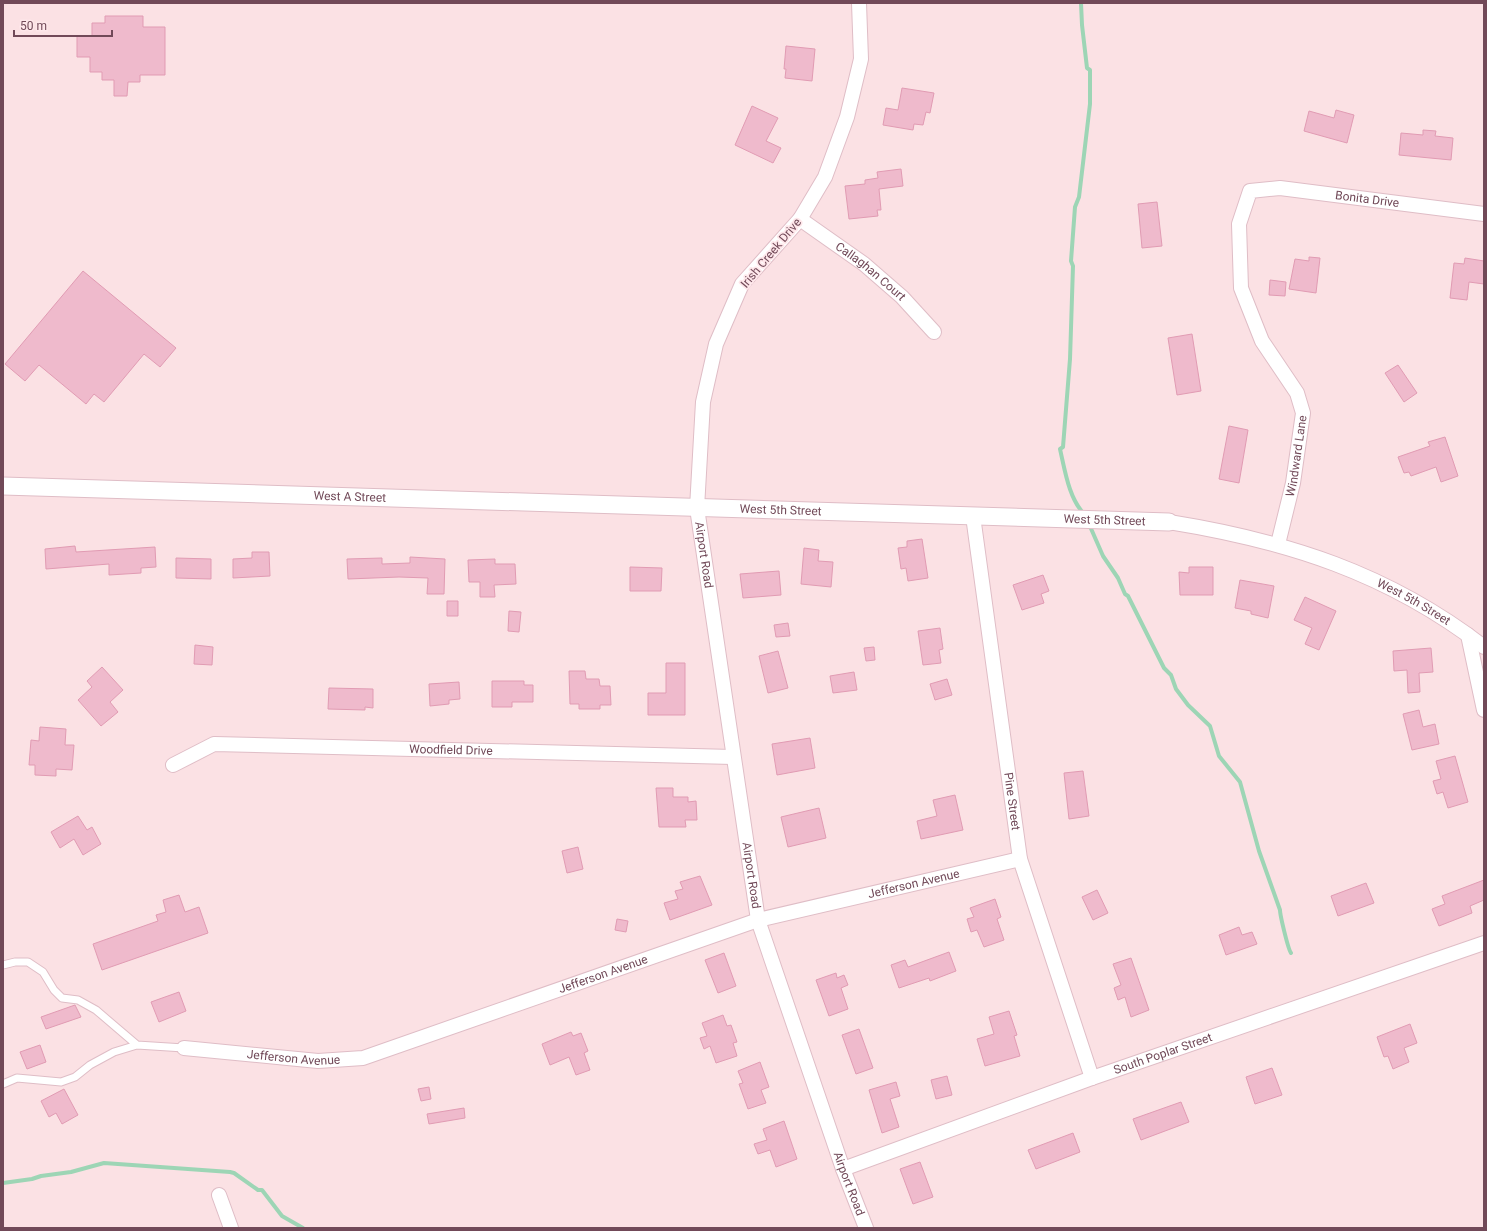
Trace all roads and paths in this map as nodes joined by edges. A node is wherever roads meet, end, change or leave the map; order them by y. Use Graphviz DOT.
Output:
graph roads {
  1 [pos="859,3"];
  2 [pos="1250,191"];
  3 [pos="1484,214"];
  4 [pos="800,219"];
  5 [pos="934,332"];
  6 [pos="3,486"];
  7 [pos="697,508"];
  8 [pos="973,516"];
  9 [pos="1169,522"];
  10 [pos="1278,544"];
  11 [pos="1468,635"];
  12 [pos="1484,647"];
  13 [pos="1484,710"];
  14 [pos="733,757"];
  15 [pos="173,765"];
  16 [pos="1020,859"];
  17 [pos="758,920"];
  18 [pos="1484,943"];
  19 [pos="3,965"];
  20 [pos="137,1045"];
  21 [pos="184,1048"];
  22 [pos="1092,1078"];
  23 [pos="3,1084"];
  24 [pos="843,1169"];
  25 [pos="218,1194"];
  26 [pos="231,1228"];
  27 [pos="866,1228"];
  1 -- 4 [label="street, Irish Creek Drive"];
  2 -- 3 [label="street, Bonita Drive"];
  2 -- 10 [label="street, Windward Lane"];
  4 -- 5 [label="street, Callaghan Court"];
  4 -- 7 [label="street, Irish Creek Drive"];
  6 -- 7 [label="street, West A Street"];
  7 -- 8 [label="street, West 5th Street"];
  7 -- 14 [label="street, Airport Road"];
  8 -- 9 [label="street, West 5th Street"];
  8 -- 16 [label="street, Pine Street"];
  9 -- 10 [label="street, West 5th Street"];
  10 -- 11 [label="street, West 5th Street"];
  11 -- 12 [label="street, West 5th Street"];
  11 -- 13 [label="street"];
  14 -- 15 [label="street, Woodfield Drive"];
  14 -- 17 [label="street, Airport Road"];
  16 -- 17 [label="street, Jefferson Avenue"];
  16 -- 22 [label="street, Pine Street"];
  17 -- 21 [label="street, Jefferson Avenue"];
  17 -- 24 [label="street, Airport Road"];
  18 -- 22 [label="street, South Poplar Street"];
  19 -- 20 [label="lane"];
  20 -- 21 [label="lane"];
  20 -- 23 [label="lane"];
  22 -- 24 [label="street, South Poplar Street"];
  24 -- 27 [label="street, Airport Road"];
  25 -- 26 [label="street"];
}
